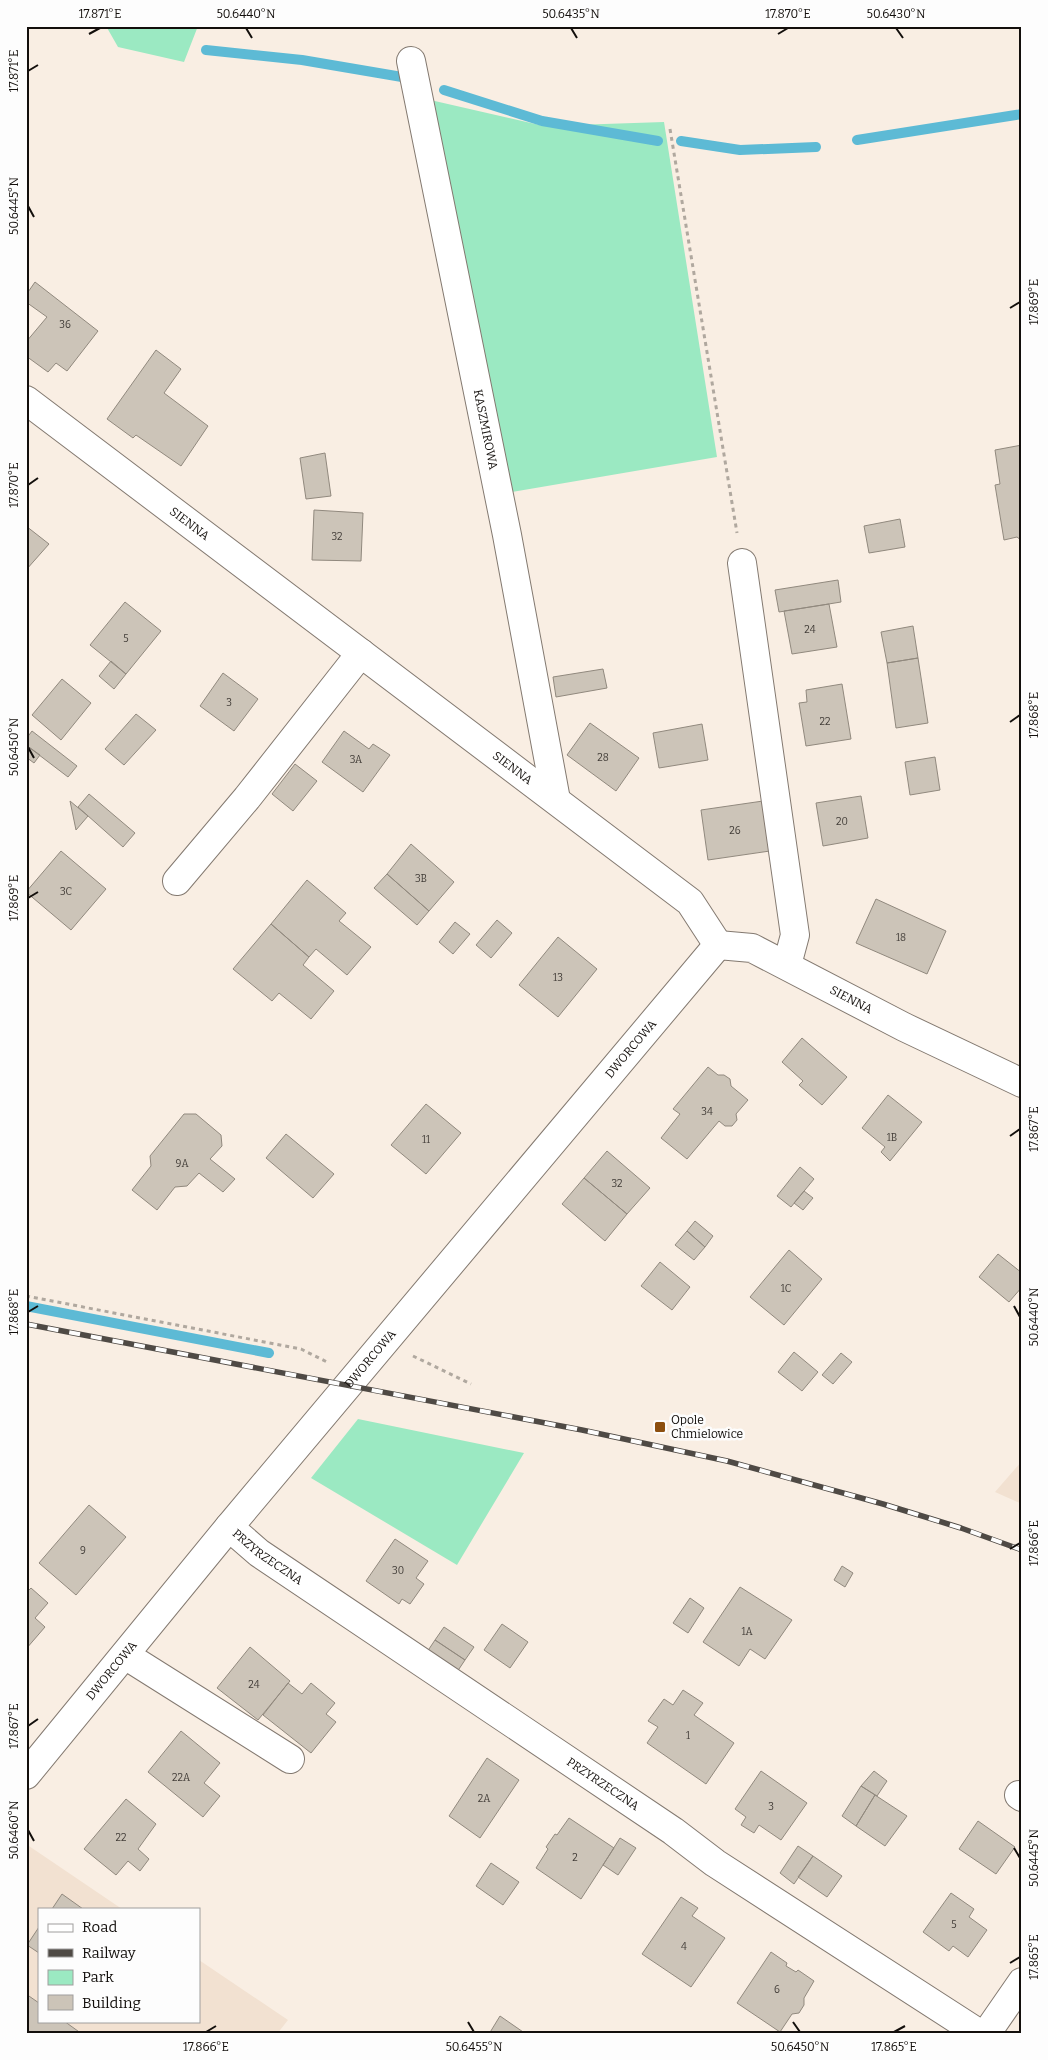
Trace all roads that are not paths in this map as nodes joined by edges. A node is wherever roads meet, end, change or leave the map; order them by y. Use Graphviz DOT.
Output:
graph roads {
  1 [pos="411,61"];
  2 [pos="26,400"];
  3 [pos="742,563"];
  4 [pos="361,653"];
  5 [pos="556,800"];
  6 [pos="177,881"];
  7 [pos="718,945"];
  8 [pos="787,965"];
  9 [pos="1022,1083"];
  10 [pos="229,1527"];
  11 [pos="125,1655"];
  12 [pos="290,1759"];
  13 [pos="26,1776"];
  14 [pos="1022,1982"];
  15 [pos="980,2034"];
  16 [pos="986,2034"];
  1 -- 5 [label="street, KASZMIROWA"];
  2 -- 4 [label="street, SIENNA"];
  3 -- 8 [label="street"];
  4 -- 5 [label="street, SIENNA"];
  4 -- 6 [label="street"];
  5 -- 7 [label="street, SIENNA"];
  7 -- 8 [label="street, SIENNA"];
  7 -- 10 [label="street, DWORCOWA"];
  8 -- 9 [label="street, SIENNA"];
  10 -- 11 [label="street, DWORCOWA"];
  10 -- 15 [label="street, PRZYRZECZNA"];
  11 -- 12 [label="street"];
  11 -- 13 [label="street, DWORCOWA"];
  14 -- 16 [label="street"];
}
